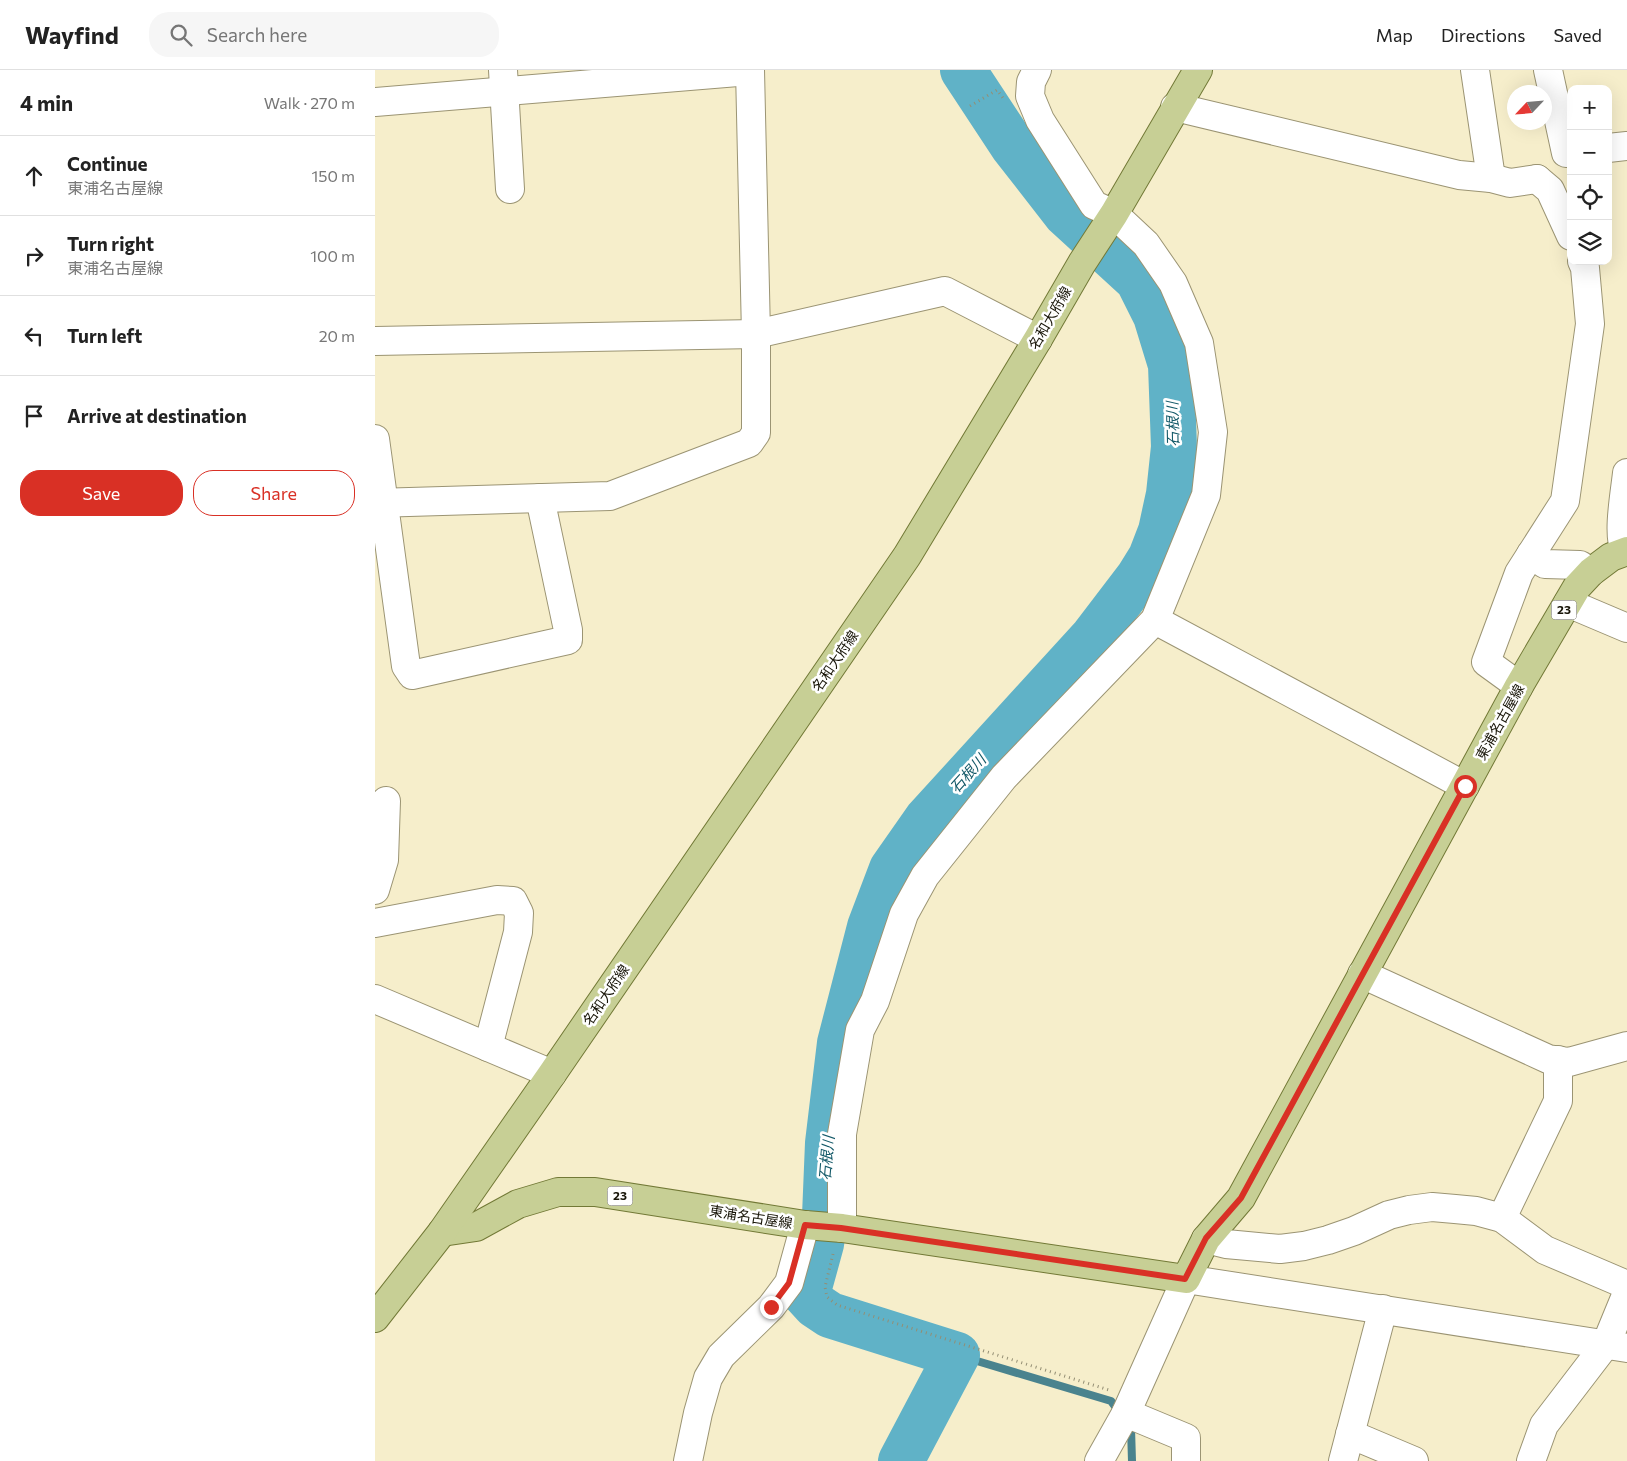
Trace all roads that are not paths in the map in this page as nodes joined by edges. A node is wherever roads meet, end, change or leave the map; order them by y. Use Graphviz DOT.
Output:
graph roads {
  1 [pos="750,70"];
  2 [pos="1037,70"];
  3 [pos="1198,70"];
  4 [pos="1475,70"];
  5 [pos="1549,70"];
  6 [pos="504,81"];
  7 [pos="375,102"];
  8 [pos="1175,107"];
  9 [pos="1627,146"];
  10 [pos="1612,148"];
  11 [pos="1567,149"];
  12 [pos="1567,153"];
  13 [pos="1491,178"];
  14 [pos="1537,179"];
  15 [pos="510,189"];
  16 [pos="1110,222"];
  17 [pos="1567,227"];
  18 [pos="1584,265"];
  19 [pos="756,334"];
  20 [pos="1038,340"];
  21 [pos="375,341"];
  22 [pos="375,439"];
  23 [pos="1627,473"];
  24 [pos="541,498"];
  25 [pos="379,503"];
  26 [pos="1626,551"];
  27 [pos="1531,554"];
  28 [pos="1591,572"];
  29 [pos="1568,603"];
  30 [pos="1155,620"];
  31 [pos="1627,628"];
  32 [pos="1519,686"];
  33 [pos="1465,786"];
  34 [pos="386,801"];
  35 [pos="375,890"];
  36 [pos="375,923"];
  37 [pos="1362,974"];
  38 [pos="375,999"];
  39 [pos="488,1046"];
  40 [pos="1627,1046"];
  41 [pos="1557,1060"];
  42 [pos="552,1074"];
  43 [pos="1501,1218"];
  44 [pos="826,1227"];
  45 [pos="441,1232"];
  46 [pos="1206,1238"];
  47 [pos="1185,1279"];
  48 [pos="1627,1285"];
  49 [pos="1627,1293"];
  50 [pos="1383,1310"];
  51 [pos="375,1318"];
  52 [pos="1617,1346"];
  53 [pos="1129,1405"];
  54 [pos="1350,1434"];
  55 [pos="688,1461"];
  56 [pos="1099,1461"];
  57 [pos="1186,1461"];
  58 [pos="1343,1461"];
  59 [pos="1414,1461"];
  60 [pos="1531,1461"];
  1 -- 6 [label="street"];
  1 -- 19 [label="street"];
  2 -- 16 [label="street"];
  3 -- 8 [label="main road, 名和大府線"];
  4 -- 13 [label="street"];
  5 -- 11 [label="street"];
  6 -- 7 [label="street"];
  6 -- 15 [label="street"];
  8 -- 13 [label="street"];
  8 -- 16 [label="main road, 名和大府線"];
  9 -- 10 [label="street"];
  12 -- 14 [label="street"];
  13 -- 14 [label="street"];
  14 -- 17 [label="street"];
  16 -- 20 [label="main road, 名和大府線"];
  16 -- 30 [label="street"];
  18 -- 27 [label="street"];
  19 -- 20 [label="street"];
  19 -- 21 [label="street"];
  19 -- 24 [label="street"];
  20 -- 42 [label="main road, 名和大府線"];
  22 -- 25 [label="street"];
  23 -- 26 [label="street"];
  24 -- 25 [label="street"];
  24 -- 25 [label="street"];
  26 -- 28 [label="main road, 東浦名古屋線 / 23"];
  27 -- 28 [label="street"];
  27 -- 32 [label="street"];
  28 -- 29 [label="main road, 東浦名古屋線 / 23"];
  29 -- 31 [label="street"];
  29 -- 32 [label="main road, 東浦名古屋線 / 23"];
  30 -- 33 [label="street"];
  30 -- 44 [label="street"];
  32 -- 33 [label="main road, 東浦名古屋線 / 23"];
  33 -- 37 [label="main road, 東浦名古屋線 / 23"];
  34 -- 35 [label="street"];
  36 -- 39 [label="street"];
  37 -- 41 [label="street"];
  37 -- 46 [label="main road, 東浦名古屋線 / 23"];
  38 -- 39 [label="street"];
  39 -- 42 [label="street"];
  40 -- 41 [label="street"];
  41 -- 43 [label="street"];
  42 -- 45 [label="main road, 名和大府線"];
  43 -- 46 [label="street"];
  43 -- 48 [label="street"];
  44 -- 45 [label="main road, 東浦名古屋線 / 23"];
  44 -- 47 [label="main road, 東浦名古屋線 / 23"];
  44 -- 55 [label="street"];
  45 -- 51 [label="main road"];
  46 -- 47 [label="main road, 東浦名古屋線 / 23"];
  47 -- 50 [label="street"];
  47 -- 53 [label="street"];
  49 -- 52 [label="street"];
  50 -- 52 [label="street"];
  50 -- 54 [label="street"];
  52 -- 60 [label="street"];
  53 -- 56 [label="street"];
  53 -- 57 [label="street"];
  54 -- 58 [label="street"];
  54 -- 59 [label="street"];
}
